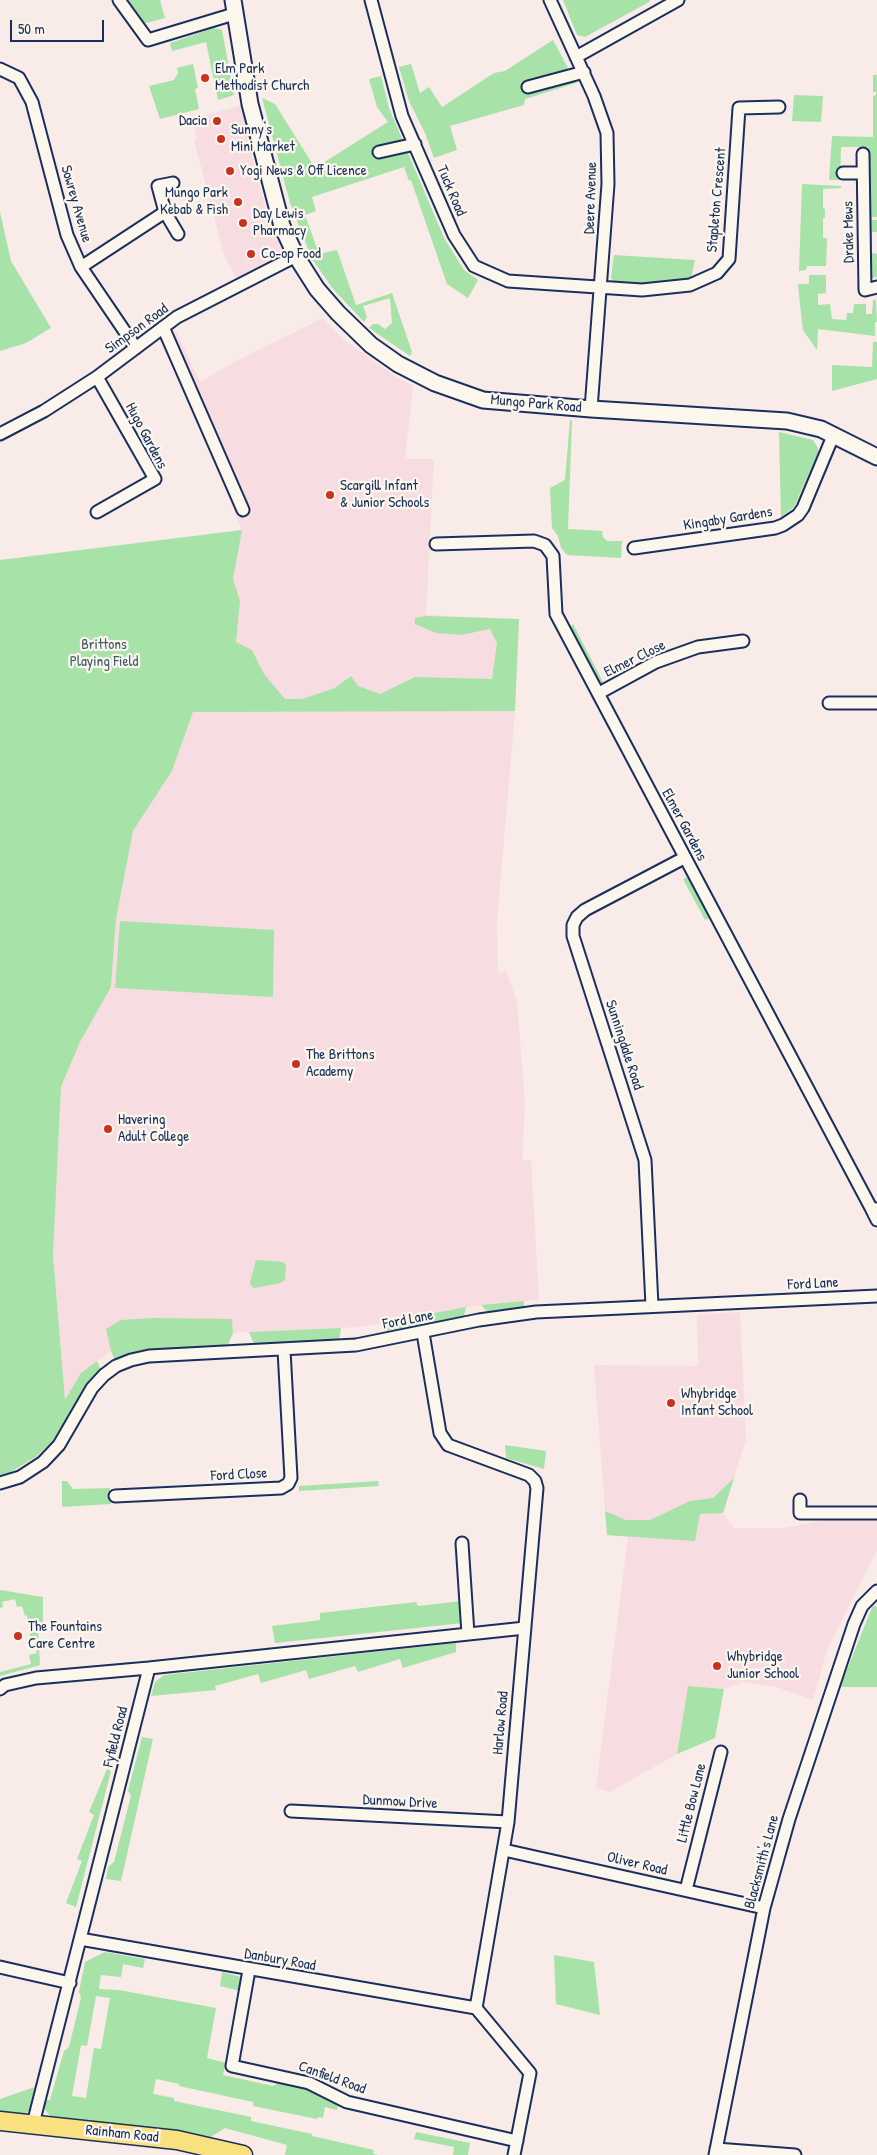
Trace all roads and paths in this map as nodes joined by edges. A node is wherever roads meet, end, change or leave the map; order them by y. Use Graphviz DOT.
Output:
graph roads {
  1 [pos="120,0"];
  2 [pos="371,0"];
  3 [pos="550,0"];
  4 [pos="678,0"];
  5 [pos="661,4"];
  6 [pos="234,7"];
  7 [pos="576,57"];
  8 [pos="0,68"];
  9 [pos="584,72"];
  10 [pos="528,87"];
  11 [pos="779,107"];
  12 [pos="415,144"];
  13 [pos="379,152"];
  14 [pos="863,154"];
  15 [pos="843,173"];
  16 [pos="863,173"];
  17 [pos="173,183"];
  18 [pos="164,212"];
  19 [pos="178,234"];
  20 [pos="296,256"];
  21 [pos="81,267"];
  22 [pos="877,287"];
  23 [pos="601,288"];
  24 [pos="164,328"];
  25 [pos="136,348"];
  26 [pos="97,377"];
  27 [pos="591,409"];
  28 [pos="0,434"];
  29 [pos="833,436"];
  30 [pos="877,457"];
  31 [pos="243,510"];
  32 [pos="97,512"];
  33 [pos="436,544"];
  34 [pos="634,548"];
  35 [pos="743,641"];
  36 [pos="598,693"];
  37 [pos="829,703"];
  38 [pos="877,703"];
  39 [pos="684,858"];
  40 [pos="874,1209"];
  41 [pos="877,1220"];
  42 [pos="877,1296"];
  43 [pos="652,1306"];
  44 [pos="423,1333"];
  45 [pos="284,1350"];
  46 [pos="0,1483"];
  47 [pos="115,1496"];
  48 [pos="800,1500"];
  49 [pos="877,1513"];
  50 [pos="462,1544"];
  51 [pos="877,1591"];
  52 [pos="524,1628"];
  53 [pos="468,1634"];
  54 [pos="149,1668"];
  55 [pos="0,1689"];
  56 [pos="721,1752"];
  57 [pos="291,1811"];
  58 [pos="508,1822"];
  59 [pos="504,1850"];
  60 [pos="686,1890"];
  61 [pos="764,1908"];
  62 [pos="80,1939"];
  63 [pos="0,1967"];
  64 [pos="249,1970"];
  65 [pos="70,1983"];
  66 [pos="476,2008"];
  67 [pos="0,2121"];
  68 [pos="33,2124"];
  69 [pos="517,2141"];
  70 [pos="715,2152"];
  71 [pos="243,2155"];
  72 [pos="514,2155"];
  73 [pos="795,2155"];
  1 -- 6 [label="street"];
  2 -- 12 [label="street, Tuck Road"];
  3 -- 7 [label="street, Deere Avenue"];
  4 -- 5 [label="street"];
  5 -- 7 [label="street"];
  6 -- 20 [label="street, Mungo Park Road"];
  7 -- 9 [label="street, Deere Avenue"];
  8 -- 21 [label="street, Sowrey Avenue"];
  9 -- 10 [label="street"];
  9 -- 23 [label="street, Deere Avenue"];
  11 -- 23 [label="street, Stapleton Crescent"];
  12 -- 13 [label="street"];
  12 -- 23 [label="street, Tuck Road"];
  14 -- 16 [label="street, Drake Mews"];
  15 -- 16 [label="street"];
  16 -- 22 [label="street, Drake Mews"];
  17 -- 18 [label="street"];
  18 -- 19 [label="street"];
  18 -- 21 [label="street"];
  20 -- 24 [label="street, Simpson Road"];
  20 -- 27 [label="street, Mungo Park Road"];
  21 -- 25 [label="street, Sowrey Avenue"];
  23 -- 27 [label="street, Deere Avenue"];
  24 -- 25 [label="street, Simpson Road"];
  24 -- 31 [label="street"];
  25 -- 26 [label="street, Simpson Road"];
  26 -- 28 [label="street, Simpson Road"];
  26 -- 32 [label="street, Hugo Gardens"];
  27 -- 29 [label="street, Mungo Park Road"];
  29 -- 30 [label="street, Mungo Park Road"];
  29 -- 34 [label="street, Kingaby Gardens"];
  33 -- 36 [label="street, Elmer Gardens"];
  35 -- 36 [label="street, Elmer Close"];
  36 -- 39 [label="street, Elmer Gardens"];
  37 -- 38 [label="street"];
  39 -- 40 [label="street, Elmer Gardens"];
  39 -- 43 [label="street, Sunningdale Road"];
  40 -- 41 [label="street, Elmer Gardens"];
  42 -- 43 [label="street, Ford Lane"];
  43 -- 44 [label="street, Ford Lane"];
  44 -- 45 [label="street, Ford Lane"];
  44 -- 52 [label="street, Harlow Road"];
  45 -- 46 [label="street, Ford Lane"];
  45 -- 47 [label="street, Ford Close"];
  48 -- 49 [label="street"];
  50 -- 53 [label="street"];
  51 -- 61 [label="street, Blacksmith's Lane"];
  52 -- 53 [label="street"];
  52 -- 58 [label="street, Harlow Road"];
  53 -- 54 [label="street"];
  54 -- 55 [label="street"];
  54 -- 62 [label="street, Fyfield Road"];
  56 -- 60 [label="street, Little Bow Lane"];
  57 -- 58 [label="street, Dunmow Drive"];
  58 -- 59 [label="street, Harlow Road"];
  59 -- 60 [label="street, Oliver Road"];
  59 -- 66 [label="street, Harlow Road"];
  60 -- 61 [label="street, Oliver Road"];
  61 -- 70 [label="street, Blacksmith's Lane"];
  62 -- 64 [label="street, Danbury Road"];
  62 -- 65 [label="street, Fyfield Road"];
  63 -- 65 [label="street"];
  64 -- 66 [label="street, Danbury Road"];
  64 -- 69 [label="street, Canfield Road"];
  65 -- 68 [label="street, Fyfield Road"];
  66 -- 69 [label="street"];
  67 -- 68 [label="main road, Rainham Road"];
  68 -- 71 [label="main road, Rainham Road"];
  69 -- 72 [label="street"];
  70 -- 73 [label="street"];
}
